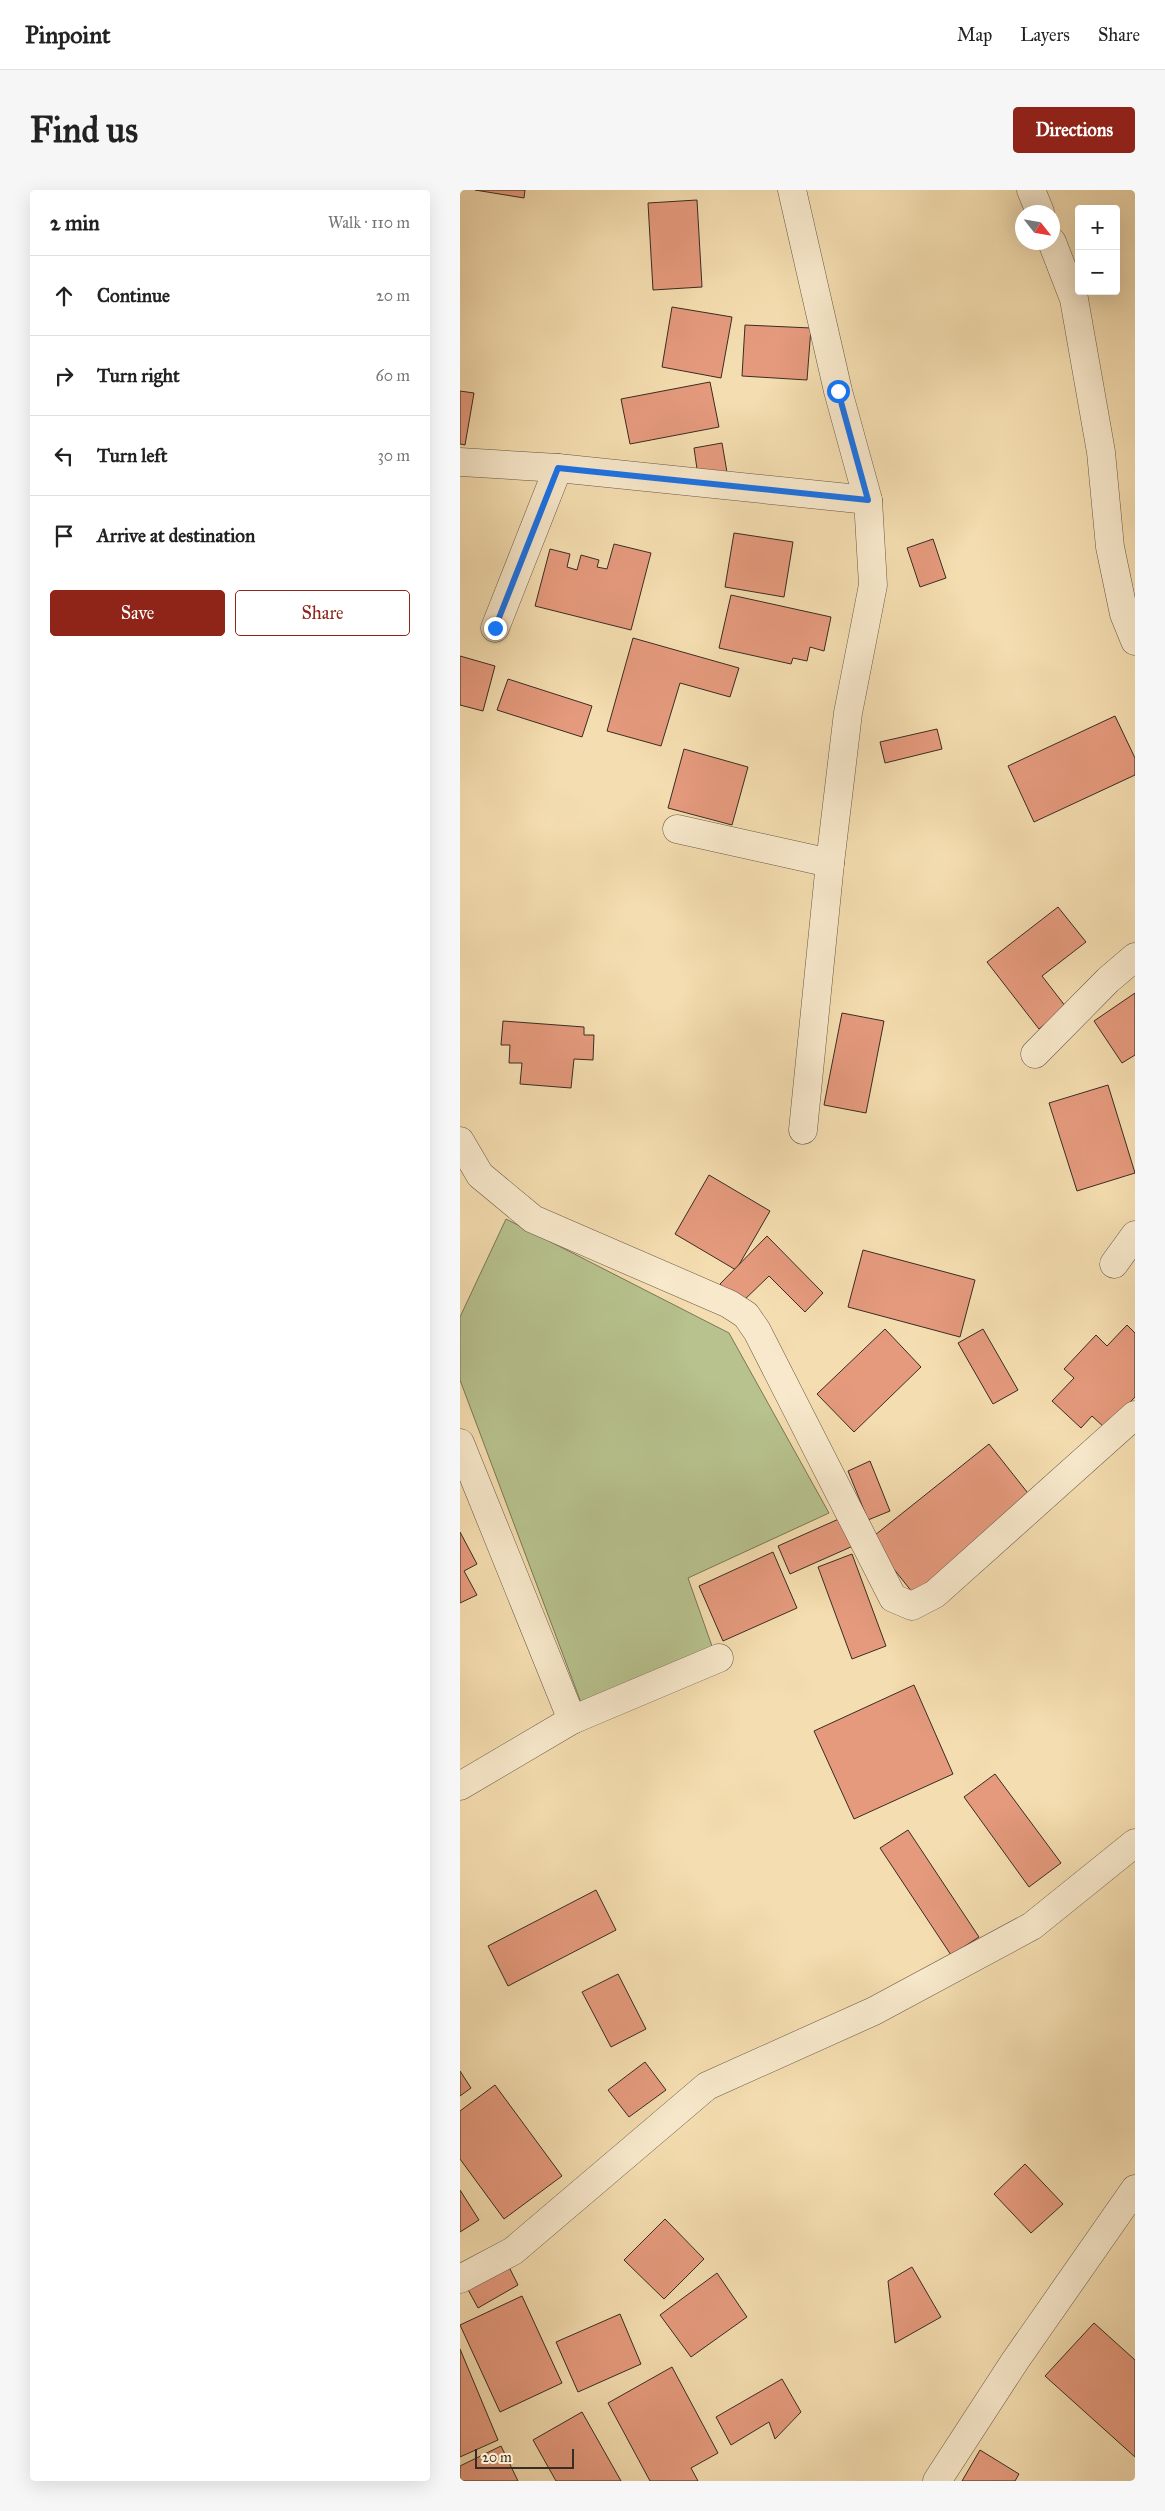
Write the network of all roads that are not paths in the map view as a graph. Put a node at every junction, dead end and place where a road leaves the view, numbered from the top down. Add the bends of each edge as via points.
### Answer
1 (792, 190) edge
2 (1031, 190) edge
3 (1037, 205) edge
4 (1055, 250) edge
5 (460, 462) edge
6 (558, 468) junction
7 (868, 500) junction
8 (1130, 611) edge
9 (495, 628) dead end
10 (1135, 641) edge
11 (677, 829) dead end
12 (830, 863) junction
13 (1135, 957) edge
14 (1035, 1054) dead end
15 (804, 1130) dead end
16 (460, 1142) edge
17 (1135, 1235) edge
18 (1114, 1264) dead end
19 (1135, 1415) edge
20 (460, 1445) edge
21 (719, 1658) dead end
22 (572, 1720) junction
23 (460, 1786) edge
24 (1135, 1843) edge
25 (1135, 2189) edge
26 (460, 2279) edge
27 (937, 2481) edge

1 - 7 street via 838,391
2 - 3 street
4 - 8 street via 1074,299 1101,452 1110,547
5 - 6 street
6 - 7 street
6 - 9 street
7 - 12 street via 873,585 848,713
8 - 10 street
11 - 12 street
12 - 15 street
13 - 14 street
16 - 19 street via 480,1175 533,1219 729,1304 746,1315 893,1598 912,1606 935,1594
17 - 18 street
20 - 22 street
21 - 22 street
22 - 23 street
24 - 26 street via 1032,1926 874,2011 707,2086 513,2251
25 - 27 street via 1014,2362

